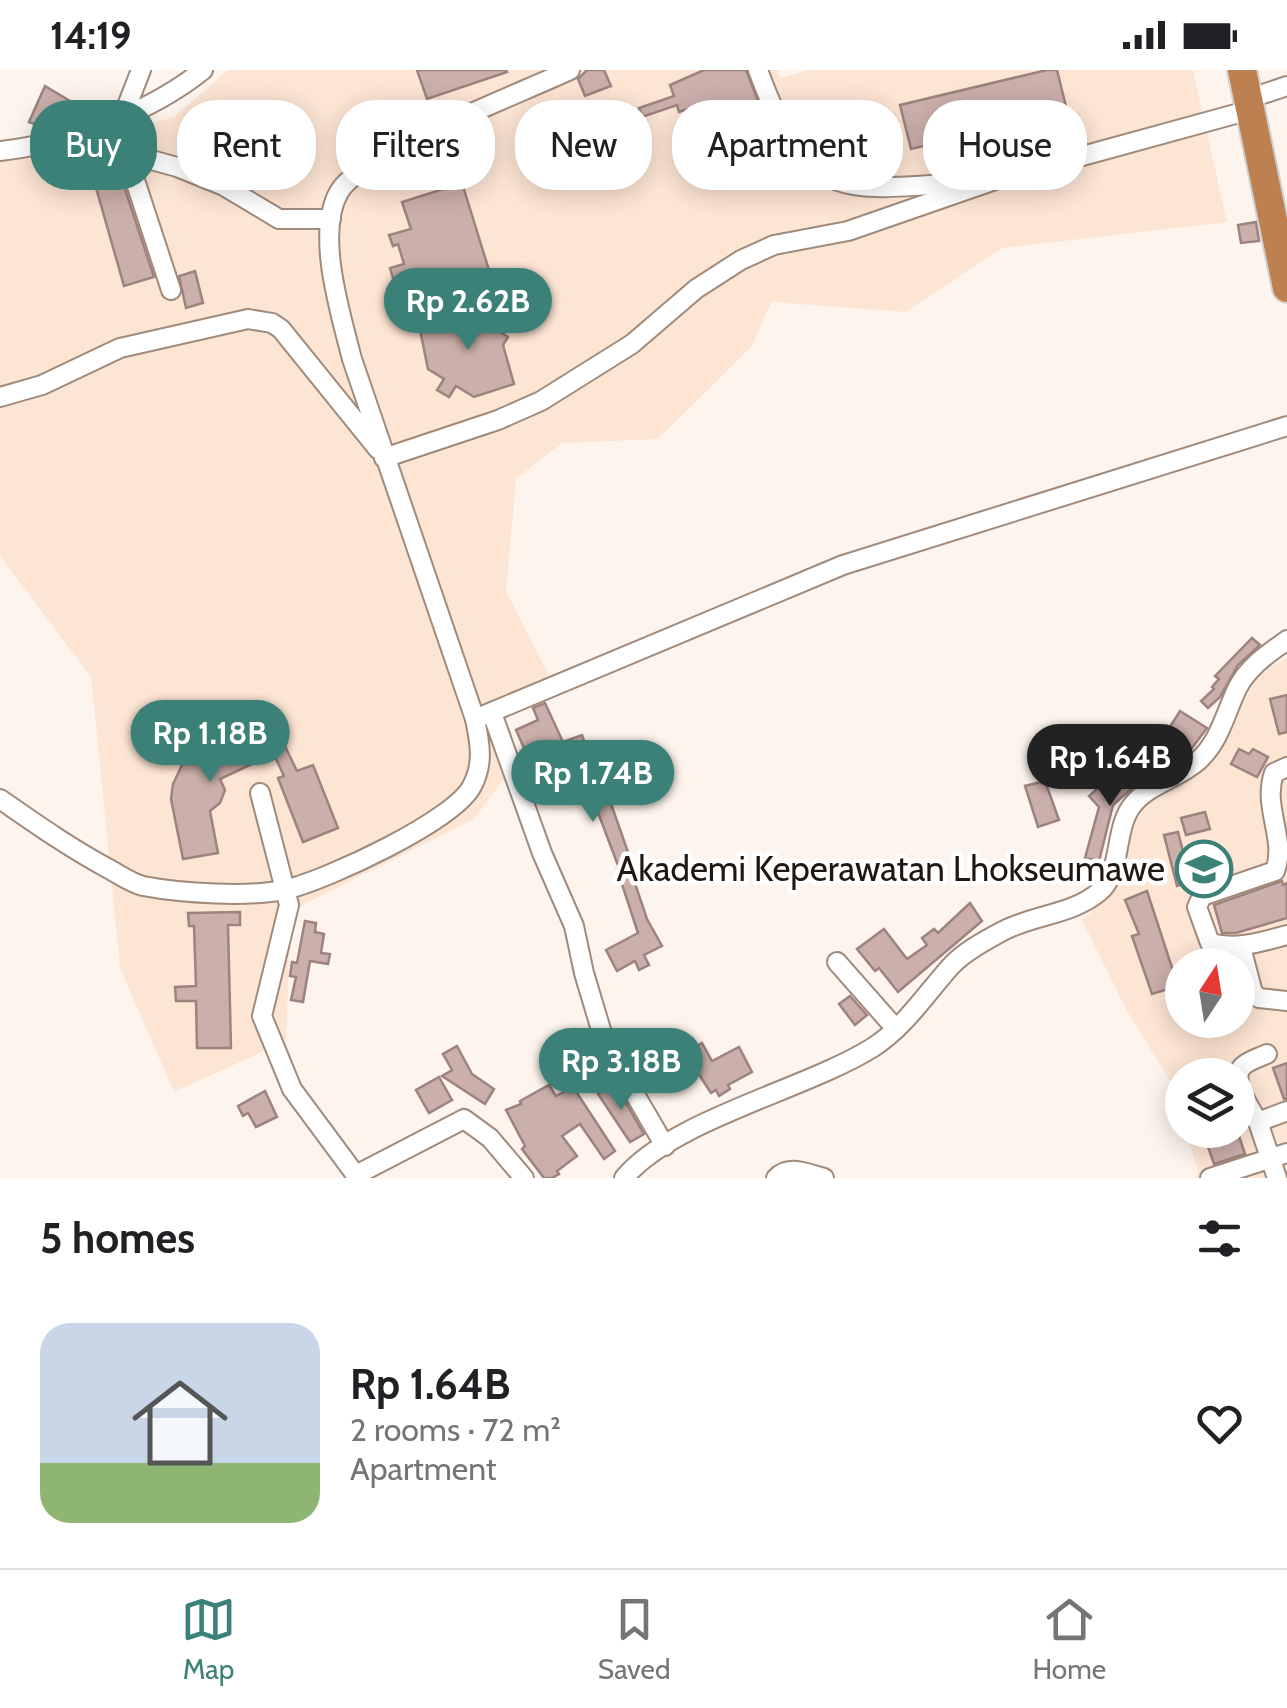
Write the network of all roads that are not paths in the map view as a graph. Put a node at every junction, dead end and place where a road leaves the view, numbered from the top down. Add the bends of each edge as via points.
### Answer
1 (141, 70) edge
2 (203, 70) edge
3 (570, 70) edge
4 (758, 70) edge
5 (1242, 70) edge
6 (1287, 86) edge
7 (129, 100) edge
8 (157, 101) edge
9 (1249, 104) junction
10 (30, 146) edge
11 (0, 151) edge
12 (1087, 152) edge
13 (157, 162) edge
14 (923, 185) edge
15 (138, 190) edge
16 (966, 190) edge
17 (330, 218) junction
18 (1287, 288) edge
19 (171, 290) dead end
20 (0, 397) edge
21 (1287, 426) edge
22 (384, 458) junction
23 (1287, 640) edge
24 (483, 716) junction
25 (1287, 767) edge
26 (260, 793) dead end
27 (0, 798) edge
28 (287, 889) junction
29 (1287, 935) edge
30 (1241, 947) junction
31 (838, 962) dead end
32 (1287, 1001) edge
33 (896, 1029) junction
34 (1267, 1054) dead end
35 (1287, 1112) edge
36 (1258, 1122) junction
37 (665, 1146) junction
38 (1278, 1155) edge
39 (357, 1177) edge
40 (524, 1178) edge
41 (624, 1178) edge
42 (776, 1178) edge
43 (824, 1178) edge
44 (1210, 1178) edge
45 (1276, 1178) edge

1 - 7 street
2 - 8 street
3 - 17 street via 364,168 339,191
4 - 14 street via 775,117 807,163 848,186
5 - 9 highway
6 - 9 street
9 - 12 street
9 - 18 highway
10 - 11 street
13 - 17 street via 224,186 279,220
15 - 19 street
16 - 22 street via 740,260 632,344 541,401
17 - 22 street via 338,300
20 - 22 street via 120,348 260,320 281,329
21 - 24 street via 843,565
22 - 24 street
23 - 33 street via 1254,665 1222,731 1198,762 1129,809 1100,891 981,944 953,964
24 - 28 street via 480,765 465,798 374,854
24 - 37 street via 574,926 606,1043
25 - 30 street via 1271,784 1286,843 1282,862 1275,871 1202,896 1197,906 1210,943
26 - 28 street
27 - 28 street via 66,846 140,885 220,894
28 - 39 street via 262,1016 292,1088
29 - 30 street
30 - 32 street via 1253,993
31 - 33 street
33 - 37 street via 841,1064
34 - 36 street via 1239,1074
35 - 36 street
36 - 38 street
37 - 41 street
38 - 44 street
38 - 45 street
39 - 40 street via 464,1119
42 - 43 street via 793,1170

